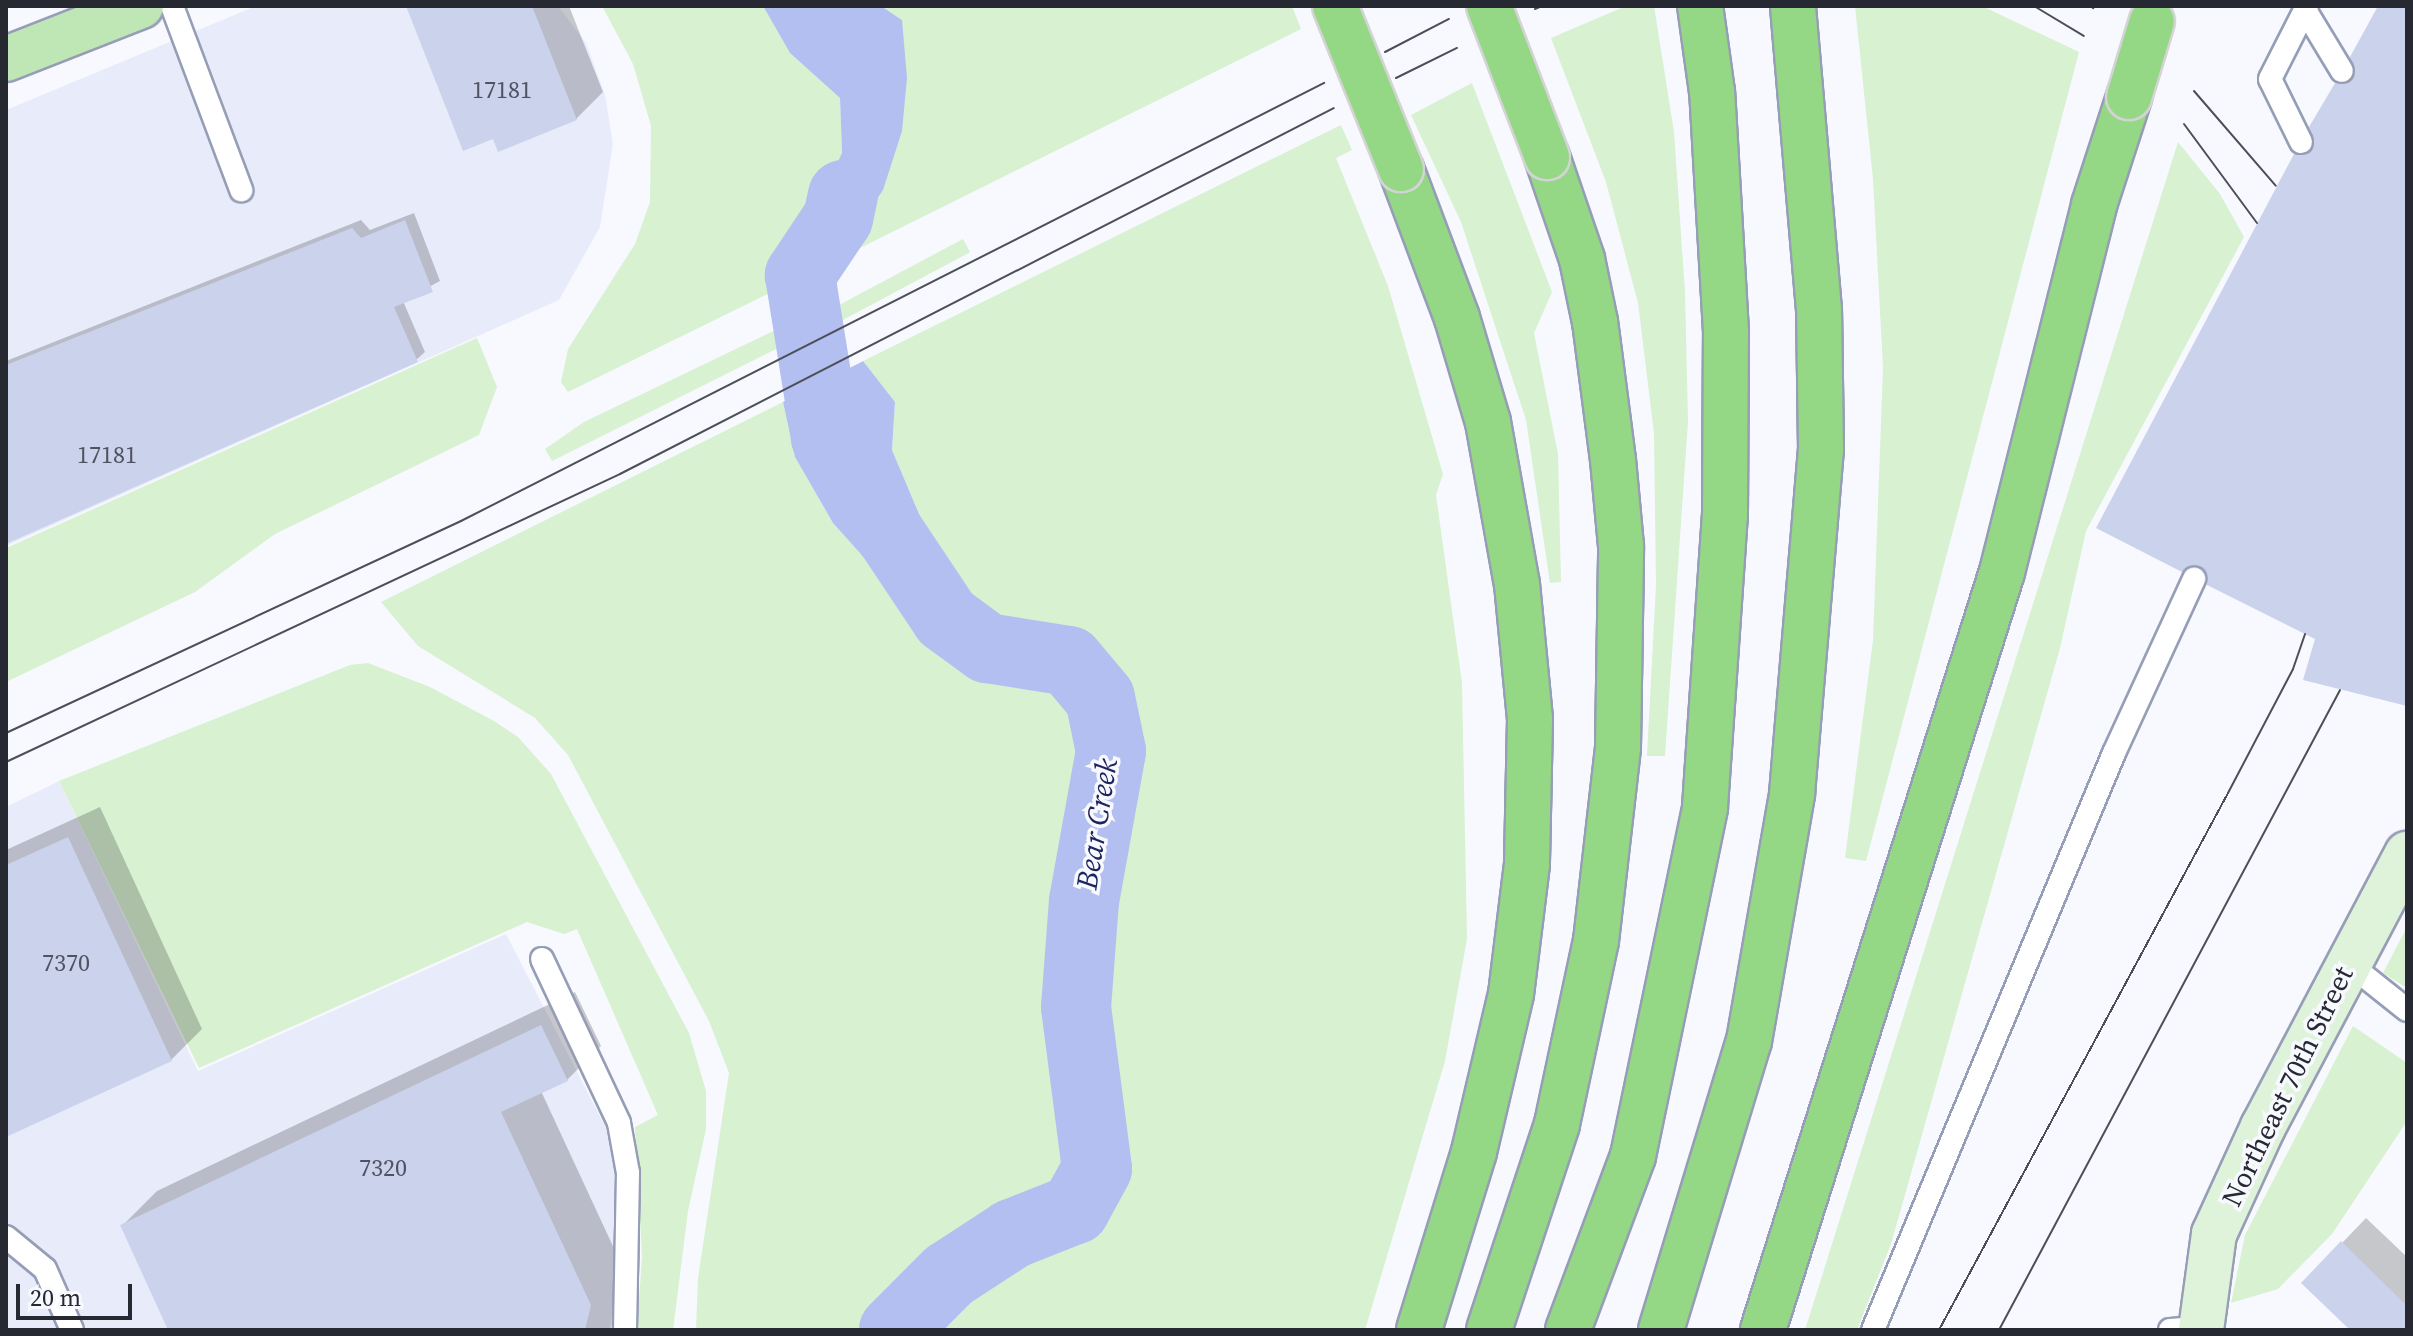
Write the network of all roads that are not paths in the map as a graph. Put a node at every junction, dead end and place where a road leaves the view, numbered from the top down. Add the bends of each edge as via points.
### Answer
1 (141, 6) edge
2 (172, 6) edge
3 (1335, 6) edge
4 (1489, 6) edge
5 (1700, 6) edge
6 (1793, 6) edge
7 (2306, 8) edge
8 (2153, 14) edge
9 (6, 59) edge
10 (2342, 71) dead end
11 (2301, 142) dead end
12 (241, 190) dead end
13 (2194, 579) dead end
14 (2407, 854) edge
15 (542, 959) dead end
16 (2348, 963) junction
17 (2407, 1010) edge
18 (6, 1237) edge
19 (2191, 1329) edge
20 (72, 1330) edge
21 (625, 1330) edge
22 (1419, 1330) edge
23 (1489, 1330) edge
24 (1568, 1330) edge
25 (1661, 1330) edge
26 (1763, 1330) edge
27 (1873, 1330) edge

1 - 9 main road
2 - 12 lane
3 - 22 highway, bridge via 1457,318 1488,422 1517,584 1530,719 1527,864 1511,994 1474,1152
4 - 23 highway, bridge via 1582,259 1595,322 1621,546 1618,747 1596,941 1560,1109
5 - 24 highway via 1712,92 1726,332 1725,500 1705,807 1633,1156
6 - 25 highway via 1819,310 1821,450 1792,794 1749,1041
7 - 10 lane
7 - 11 lane via 2270,79
8 - 26 highway, bridge via 2094,205 2002,572
13 - 27 lane via 2114,753
14 - 16 street, Northeast 70th Street
15 - 21 lane via 619,1123 628,1173
16 - 17 lane
16 - 19 street, Northeast 70th Street via 2214,1234
18 - 20 lane via 45,1269

